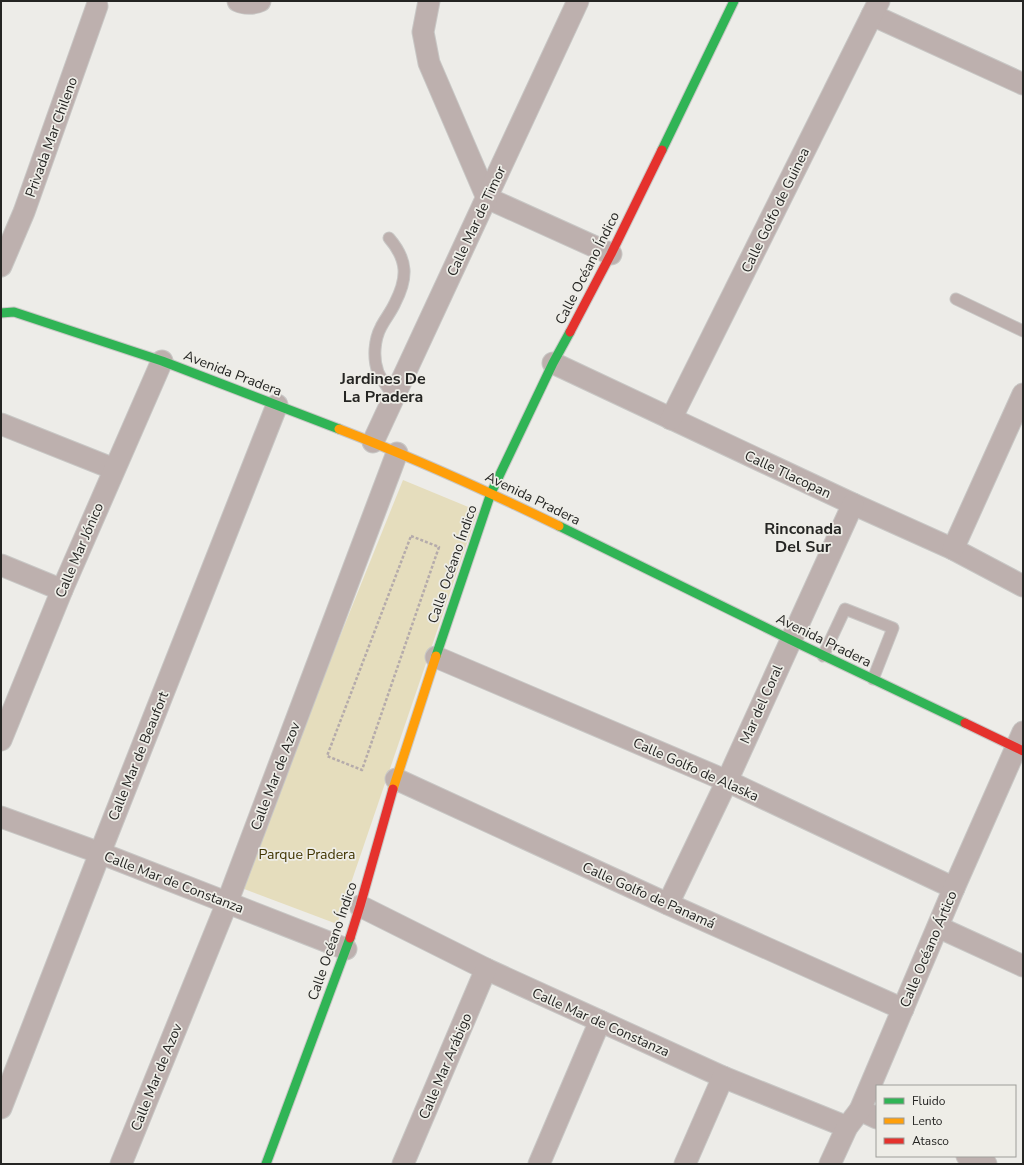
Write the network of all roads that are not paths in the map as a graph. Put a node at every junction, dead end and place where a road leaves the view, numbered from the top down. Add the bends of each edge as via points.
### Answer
1 (238, 1) edge
2 (260, 1) edge
3 (429, 1) edge
4 (578, 1) edge
5 (734, 1) edge
6 (97, 6) dead end
7 (875, 8) edge
8 (1023, 84) edge
9 (487, 198) junction
10 (388, 238) dead end
11 (611, 254) junction
12 (1, 266) edge
13 (956, 299) dead end
14 (5, 303) dead end
15 (14, 312) junction
16 (1, 313) edge
17 (1023, 331) edge
18 (162, 361) junction
19 (553, 363) junction
20 (1023, 394) edge
21 (394, 396) junction
22 (277, 405) junction
23 (671, 419) junction
24 (1, 424) edge
25 (373, 442) junction
26 (397, 453) junction
27 (114, 469) junction
28 (491, 493) junction
29 (853, 504) junction
30 (953, 548) junction
31 (1, 565) edge
32 (1023, 586) edge
33 (62, 590) junction
34 (790, 640) junction
35 (823, 656) junction
36 (436, 657) junction
37 (873, 679) junction
38 (7, 708) edge
39 (1, 740) edge
40 (1021, 744) edge
41 (396, 779) junction
42 (727, 781) junction
43 (1, 817) edge
44 (100, 854) junction
45 (954, 888) junction
46 (227, 903) junction
47 (668, 904) junction
48 (360, 906) junction
49 (938, 927) junction
50 (346, 949) junction
51 (1023, 966) edge
52 (486, 969) junction
53 (903, 1009) junction
54 (600, 1022) junction
55 (723, 1077) junction
56 (878, 1085) edge
57 (876, 1090) edge
58 (1, 1108) edge
59 (868, 1114) edge
60 (847, 1127) junction
61 (969, 1157) edge
62 (121, 1164) edge
63 (266, 1164) edge
64 (403, 1164) edge
65 (539, 1164) edge
66 (685, 1164) edge
67 (830, 1164) edge
68 (986, 1164) edge

1 - 2 street
3 - 9 street via 423,32 429,63
4 - 9 street, Calle Mar de Timor
5 - 11 street, Calle Océano Índico
6 - 12 street, Privada Mar Chileno via 24,212
7 - 8 street
7 - 23 street, Calle Golfo de Guinea
9 - 11 street
9 - 21 street, Calle Mar de Timor
10 - 21 lane via 402,257 404,280 395,304 380,328 375,351 378,373
11 - 19 street, Calle Océano Índico
13 - 17 lane
14 - 15 street, Avenida Pradera
15 - 16 street, Avenida Pradera
15 - 18 street, Avenida Pradera
18 - 22 street, Avenida Pradera
18 - 27 street, Calle Mar Jónico
19 - 23 street, Calle Tlacopan
19 - 28 street, Calle Océano Índico
20 - 30 street
21 - 25 street, Calle Mar de Timor
22 - 25 street, Avenida Pradera
22 - 44 street, Calle Mar de Beaufort
23 - 29 street, Calle Tlacopan
24 - 27 street
25 - 26 street, Avenida Pradera
26 - 28 street, Avenida Pradera
26 - 46 street, Calle Mar de Azov
27 - 33 street, Calle Mar Jónico
28 - 34 street, Avenida Pradera
28 - 36 street, Calle Océano Índico
29 - 30 street, Calle Tlacopan
29 - 34 street, Mar del Coral
30 - 32 street, Calle Tlacopan
31 - 33 street
33 - 38 street, Calle Mar Jónico
34 - 35 street, Avenida Pradera
34 - 42 street, Mar del Coral
35 - 37 street, Avenida Pradera
35 - 37 lane via 845,609 893,628
36 - 41 street, Calle Océano Índico
36 - 42 street, Calle Golfo de Alaska
37 - 40 street, Avenida Pradera
38 - 39 street, Calle Mar Jónico
40 - 45 street, Calle Océano Ártico
41 - 47 street, Calle Golfo de Panamá
41 - 48 street, Calle Océano Índico
42 - 45 street, Calle Golfo de Alaska
42 - 47 street, Mar del Coral
43 - 44 street, Calle Mar de Constanza
44 - 46 street, Calle Mar de Constanza
44 - 58 street, Calle Mar de Beaufort
45 - 49 street, Calle Océano Ártico
46 - 50 street, Calle Mar de Constanza
46 - 62 street, Calle Mar de Azov
47 - 53 street, Calle Golfo de Panamá
48 - 50 street, Calle Océano Índico
48 - 52 street, Calle Mar de Constanza
49 - 51 street
49 - 53 street, Calle Océano Ártico
50 - 63 street, Calle Océano Índico
52 - 54 street, Calle Mar de Constanza
52 - 64 street, Calle Mar Arábigo
53 - 56 street, Calle Océano Ártico
54 - 55 street, Calle Mar de Constanza
54 - 65 street
55 - 60 street, Calle Mar de Constanza
55 - 66 street
57 - 59 street, Calle Océano Ártico
59 - 60 street, Calle Océano Ártico
60 - 67 street, Calle Océano Ártico
61 - 68 street

